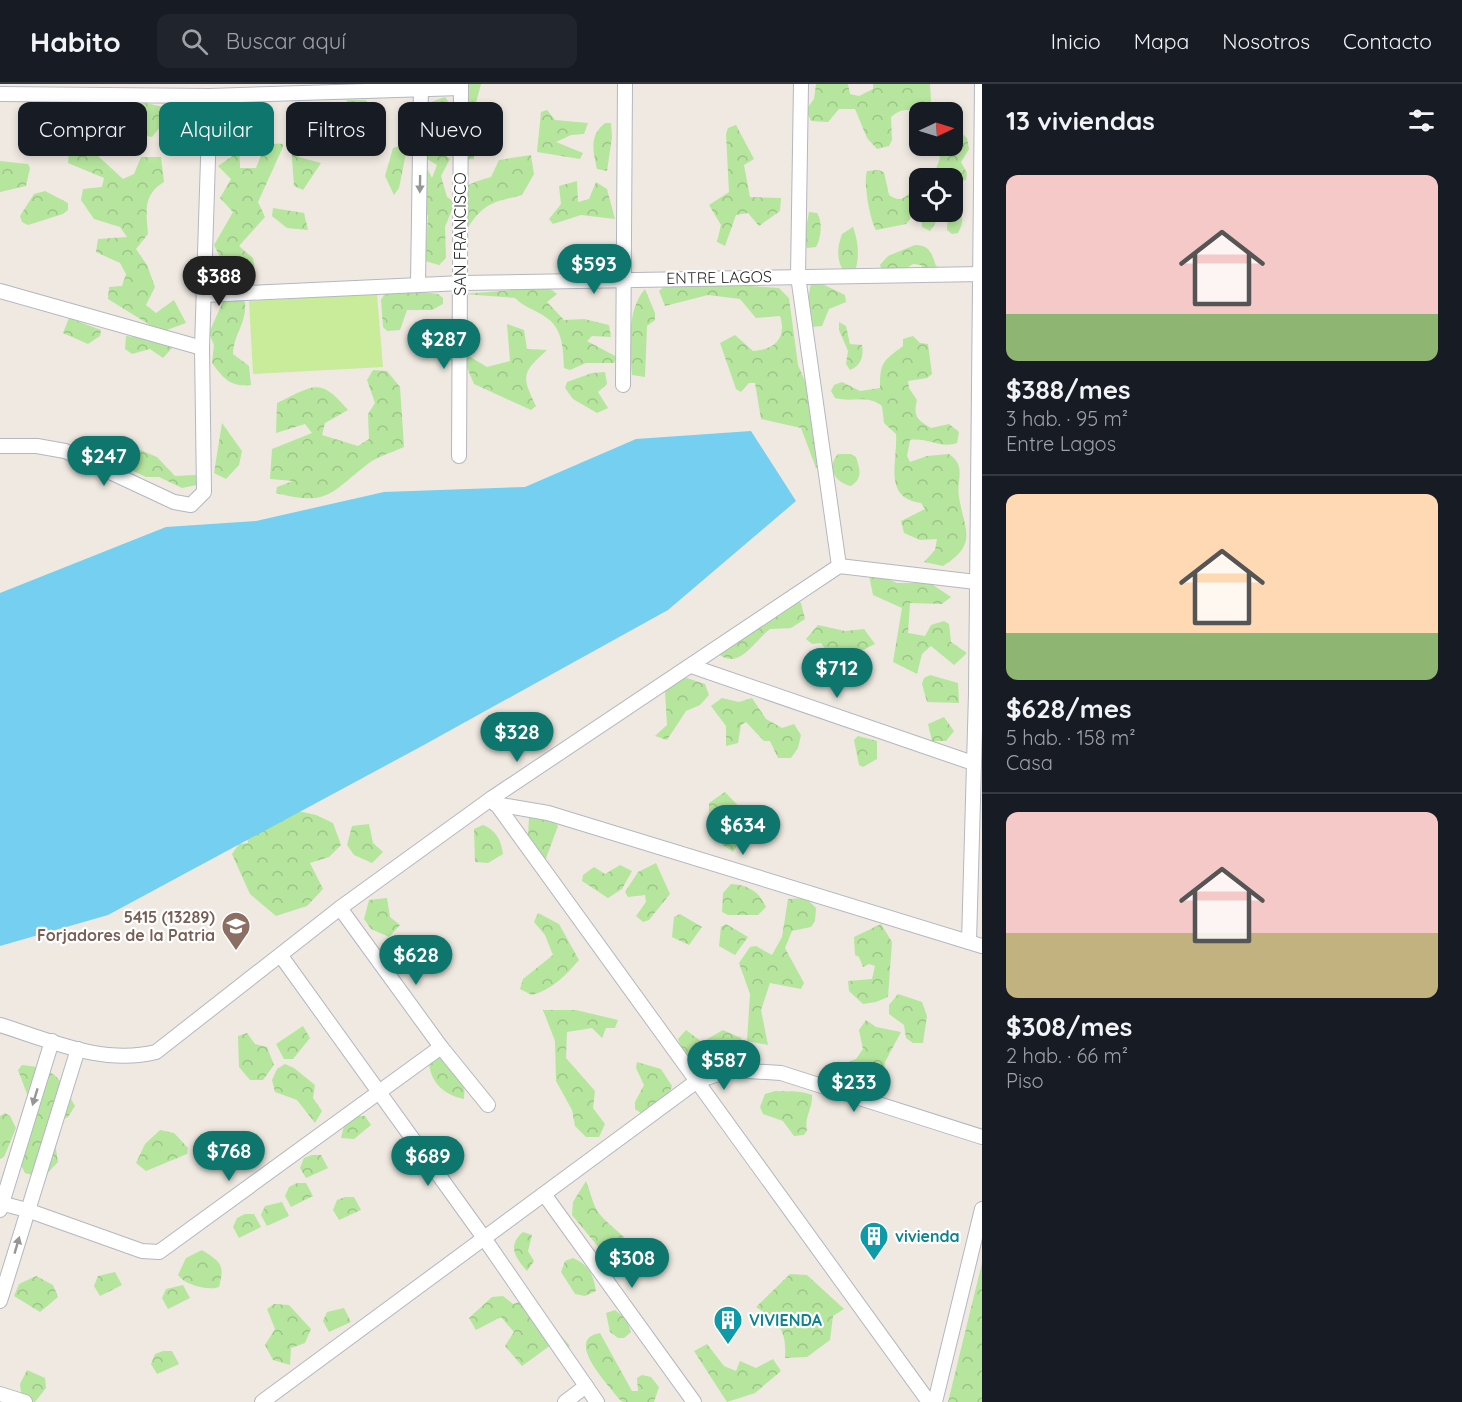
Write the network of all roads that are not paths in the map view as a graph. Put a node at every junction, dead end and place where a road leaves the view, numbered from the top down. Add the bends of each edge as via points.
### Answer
1 (624, 84) edge
2 (801, 84) edge
3 (982, 84) edge
4 (421, 86) edge
5 (461, 86) edge
6 (0, 94) edge
7 (210, 96) junction
8 (980, 274) edge
9 (798, 276) junction
10 (622, 279) junction
11 (418, 284) junction
12 (460, 284) junction
13 (0, 291) edge
14 (204, 295) junction
15 (202, 348) junction
16 (623, 385) dead end
17 (979, 443) edge
18 (0, 446) edge
19 (459, 456) dead end
20 (839, 566) junction
21 (976, 582) junction
22 (979, 612) edge
23 (691, 666) junction
24 (982, 667) edge
25 (976, 693) junction
26 (973, 763) junction
27 (493, 801) junction
28 (340, 908) junction
29 (975, 944) edge
30 (281, 956) junction
31 (0, 1025) edge
32 (52, 1041) junction
33 (441, 1047) junction
34 (78, 1050) junction
35 (697, 1081) junction
36 (379, 1093) junction
37 (488, 1105) dead end
38 (982, 1137) edge
39 (544, 1194) junction
40 (1, 1205) edge
41 (982, 1209) edge
42 (27, 1210) junction
43 (484, 1239) junction
44 (0, 1301) edge
45 (586, 1386) junction
46 (0, 1394) edge
47 (25, 1402) edge
48 (262, 1402) edge
49 (565, 1402) edge
50 (597, 1402) edge
51 (694, 1402) edge
52 (929, 1402) edge
53 (935, 1402) edge

1 - 10 street
2 - 9 street
3 - 8 street
4 - 5 street
4 - 7 street
4 -> 11 street
5 - 12 street, SAN FRANCISCO
6 - 7 street
7 - 14 street
8 - 9 street, ENTRE LAGOS
8 - 17 street
9 - 10 street, ENTRE LAGOS
9 - 20 street
10 - 12 street, ENTRE LAGOS
10 - 16 street
11 - 12 street, ENTRE LAGOS
11 - 14 street, ENTRE LAGOS
12 - 19 street, SAN FRANCISCO
13 - 15 street
14 - 15 street
15 - 18 street via 204,492 191,505 174,502 65,451
17 - 21 street
20 - 21 street
20 - 23 street
21 - 22 street
22 - 25 street
23 - 26 street
23 - 27 street
24 - 25 street
25 - 26 street
26 - 29 street
27 - 28 street
27 - 29 street via 548,813
27 - 35 street
28 - 30 street
28 - 33 street
30 - 34 street via 156,1052 138,1056 95,1055
30 - 36 street
31 - 32 street
32 - 34 street
32 -> 40 street
33 - 36 street
33 - 37 street
34 - 42 street
35 - 38 street via 730,1070 781,1073
35 - 39 street
35 - 52 street
36 - 42 street via 159,1252 142,1251
36 - 43 street
39 - 43 street
39 - 51 street
40 - 42 street
41 - 53 street
44 -> 42 street
43 - 45 street
43 - 48 street
45 - 49 street
45 - 50 street
46 - 47 street

